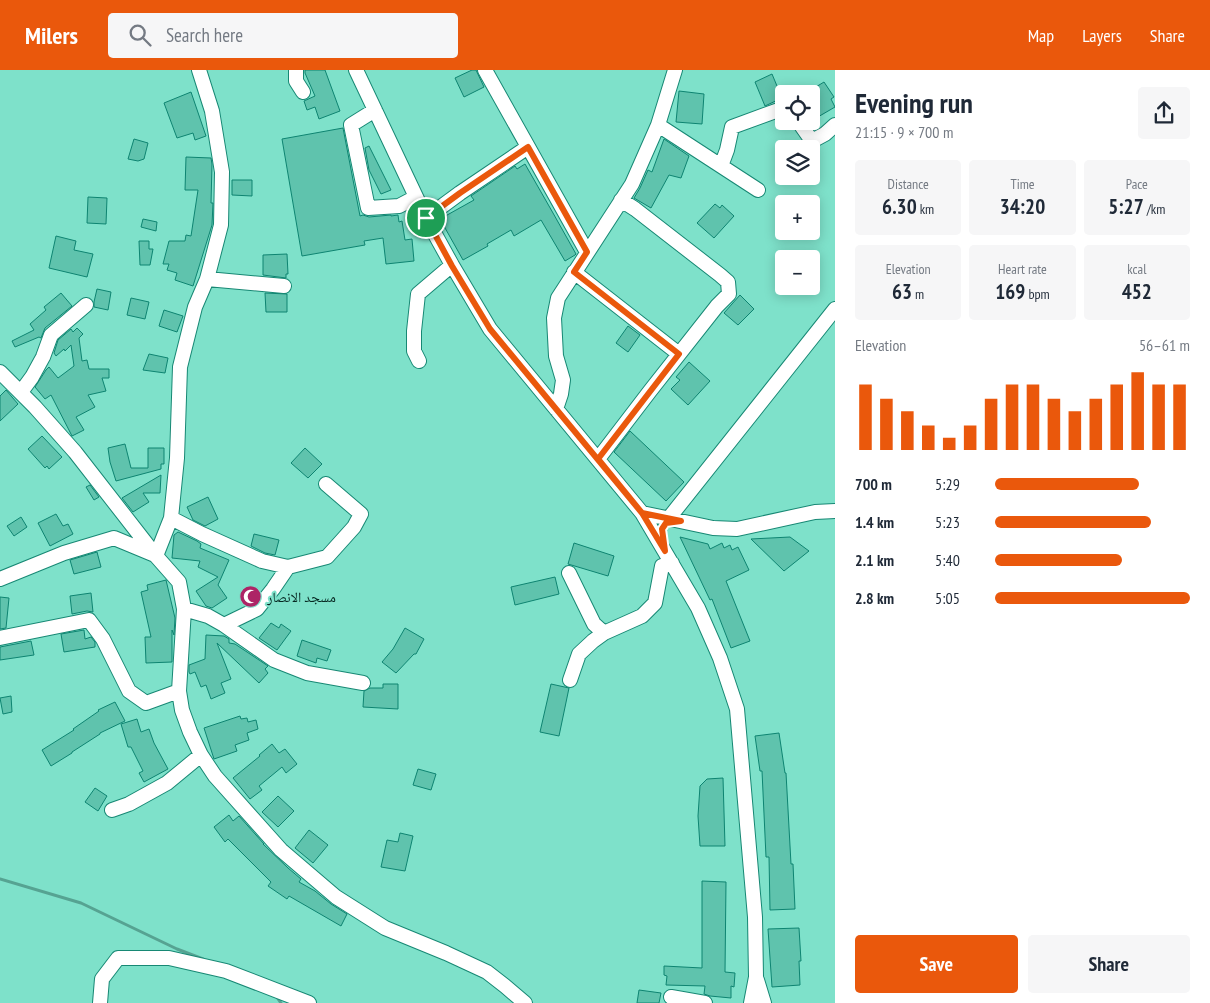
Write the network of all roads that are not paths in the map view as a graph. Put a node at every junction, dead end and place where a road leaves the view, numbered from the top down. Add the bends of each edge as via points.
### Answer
1 (199, 70) edge
2 (296, 70) edge
3 (356, 70) edge
4 (485, 70) edge
5 (675, 70) edge
6 (303, 92) dead end
7 (375, 110) junction
8 (775, 111) edge
9 (658, 125) junction
10 (835, 125) edge
11 (804, 130) edge
12 (528, 147) junction
13 (721, 166) junction
14 (758, 190) dead end
15 (416, 197) junction
16 (621, 200) junction
17 (426, 218) junction
18 (587, 252) junction
19 (452, 266) junction
20 (574, 272) junction
21 (206, 280) junction
22 (284, 286) dead end
23 (86, 305) dead end
24 (835, 309) edge
25 (679, 354) junction
26 (420, 361) dead end
27 (0, 372) edge
28 (20, 392) junction
29 (556, 409) junction
30 (598, 459) junction
31 (326, 484) dead end
32 (835, 511) edge
33 (642, 513) junction
34 (171, 518) junction
35 (675, 520) junction
36 (156, 556) junction
37 (668, 557) junction
38 (288, 567) junction
39 (569, 573) dead end
40 (0, 579) edge
41 (184, 609) junction
42 (224, 625) junction
43 (604, 633) junction
44 (0, 638) edge
45 (570, 680) dead end
46 (363, 684) dead end
47 (179, 691) junction
48 (201, 755) junction
49 (112, 810) dead end
50 (756, 977) junction
51 (671, 997) dead end
52 (100, 1003) edge
53 (309, 1003) edge
54 (525, 1003) edge
55 (705, 1003) edge
56 (752, 1003) edge
57 (764, 1003) edge

1 - 21 street via 212,111 222,172 221,225
2 - 6 street via 296,81
3 - 7 street
4 - 12 street
5 - 9 street
7 - 15 street
7 - 15 street via 351,125 368,208 399,206
8 - 13 street via 732,127
9 - 13 street
9 - 16 street via 632,184
10 - 11 street via 812,141
12 - 17 street
12 - 18 street
13 - 14 street
15 - 17 street
16 - 18 street
16 - 25 street via 728,282 729,294
17 - 19 street
18 - 20 street
19 - 26 street via 418,294 414,351
19 - 29 street via 490,329
20 - 25 street
20 - 29 street via 558,298 554,318 556,356 563,380
21 - 22 street
21 - 34 street via 195,307 180,368
23 - 28 street via 51,335 36,370
24 - 35 street
25 - 30 street
27 - 28 street
28 - 36 street via 75,452
29 - 30 street
30 - 33 street
31 - 38 street via 361,514 354,527 327,557
32 - 35 street via 815,512 737,529
33 - 35 street
33 - 37 street
34 - 36 street
34 - 38 street via 262,561
35 - 37 street via 666,523 662,529
36 - 40 street via 114,538
36 - 41 street via 179,582
37 - 43 street via 662,566 655,603 642,616
37 - 50 street via 698,608 737,708 755,917
38 - 42 street via 257,609
39 - 43 street via 594,624
41 - 42 street
41 - 47 street
42 - 46 street via 274,660 307,673
43 - 45 street via 578,654
44 - 47 street via 89,620 103,639 129,691 146,703
47 - 48 street via 182,710
48 - 49 street via 167,783
48 - 54 street via 215,776 281,850 336,897 385,928 487,972
50 - 56 street
50 - 57 street
51 - 55 street
52 - 53 street via 102,979 118,958 169,958 226,971

